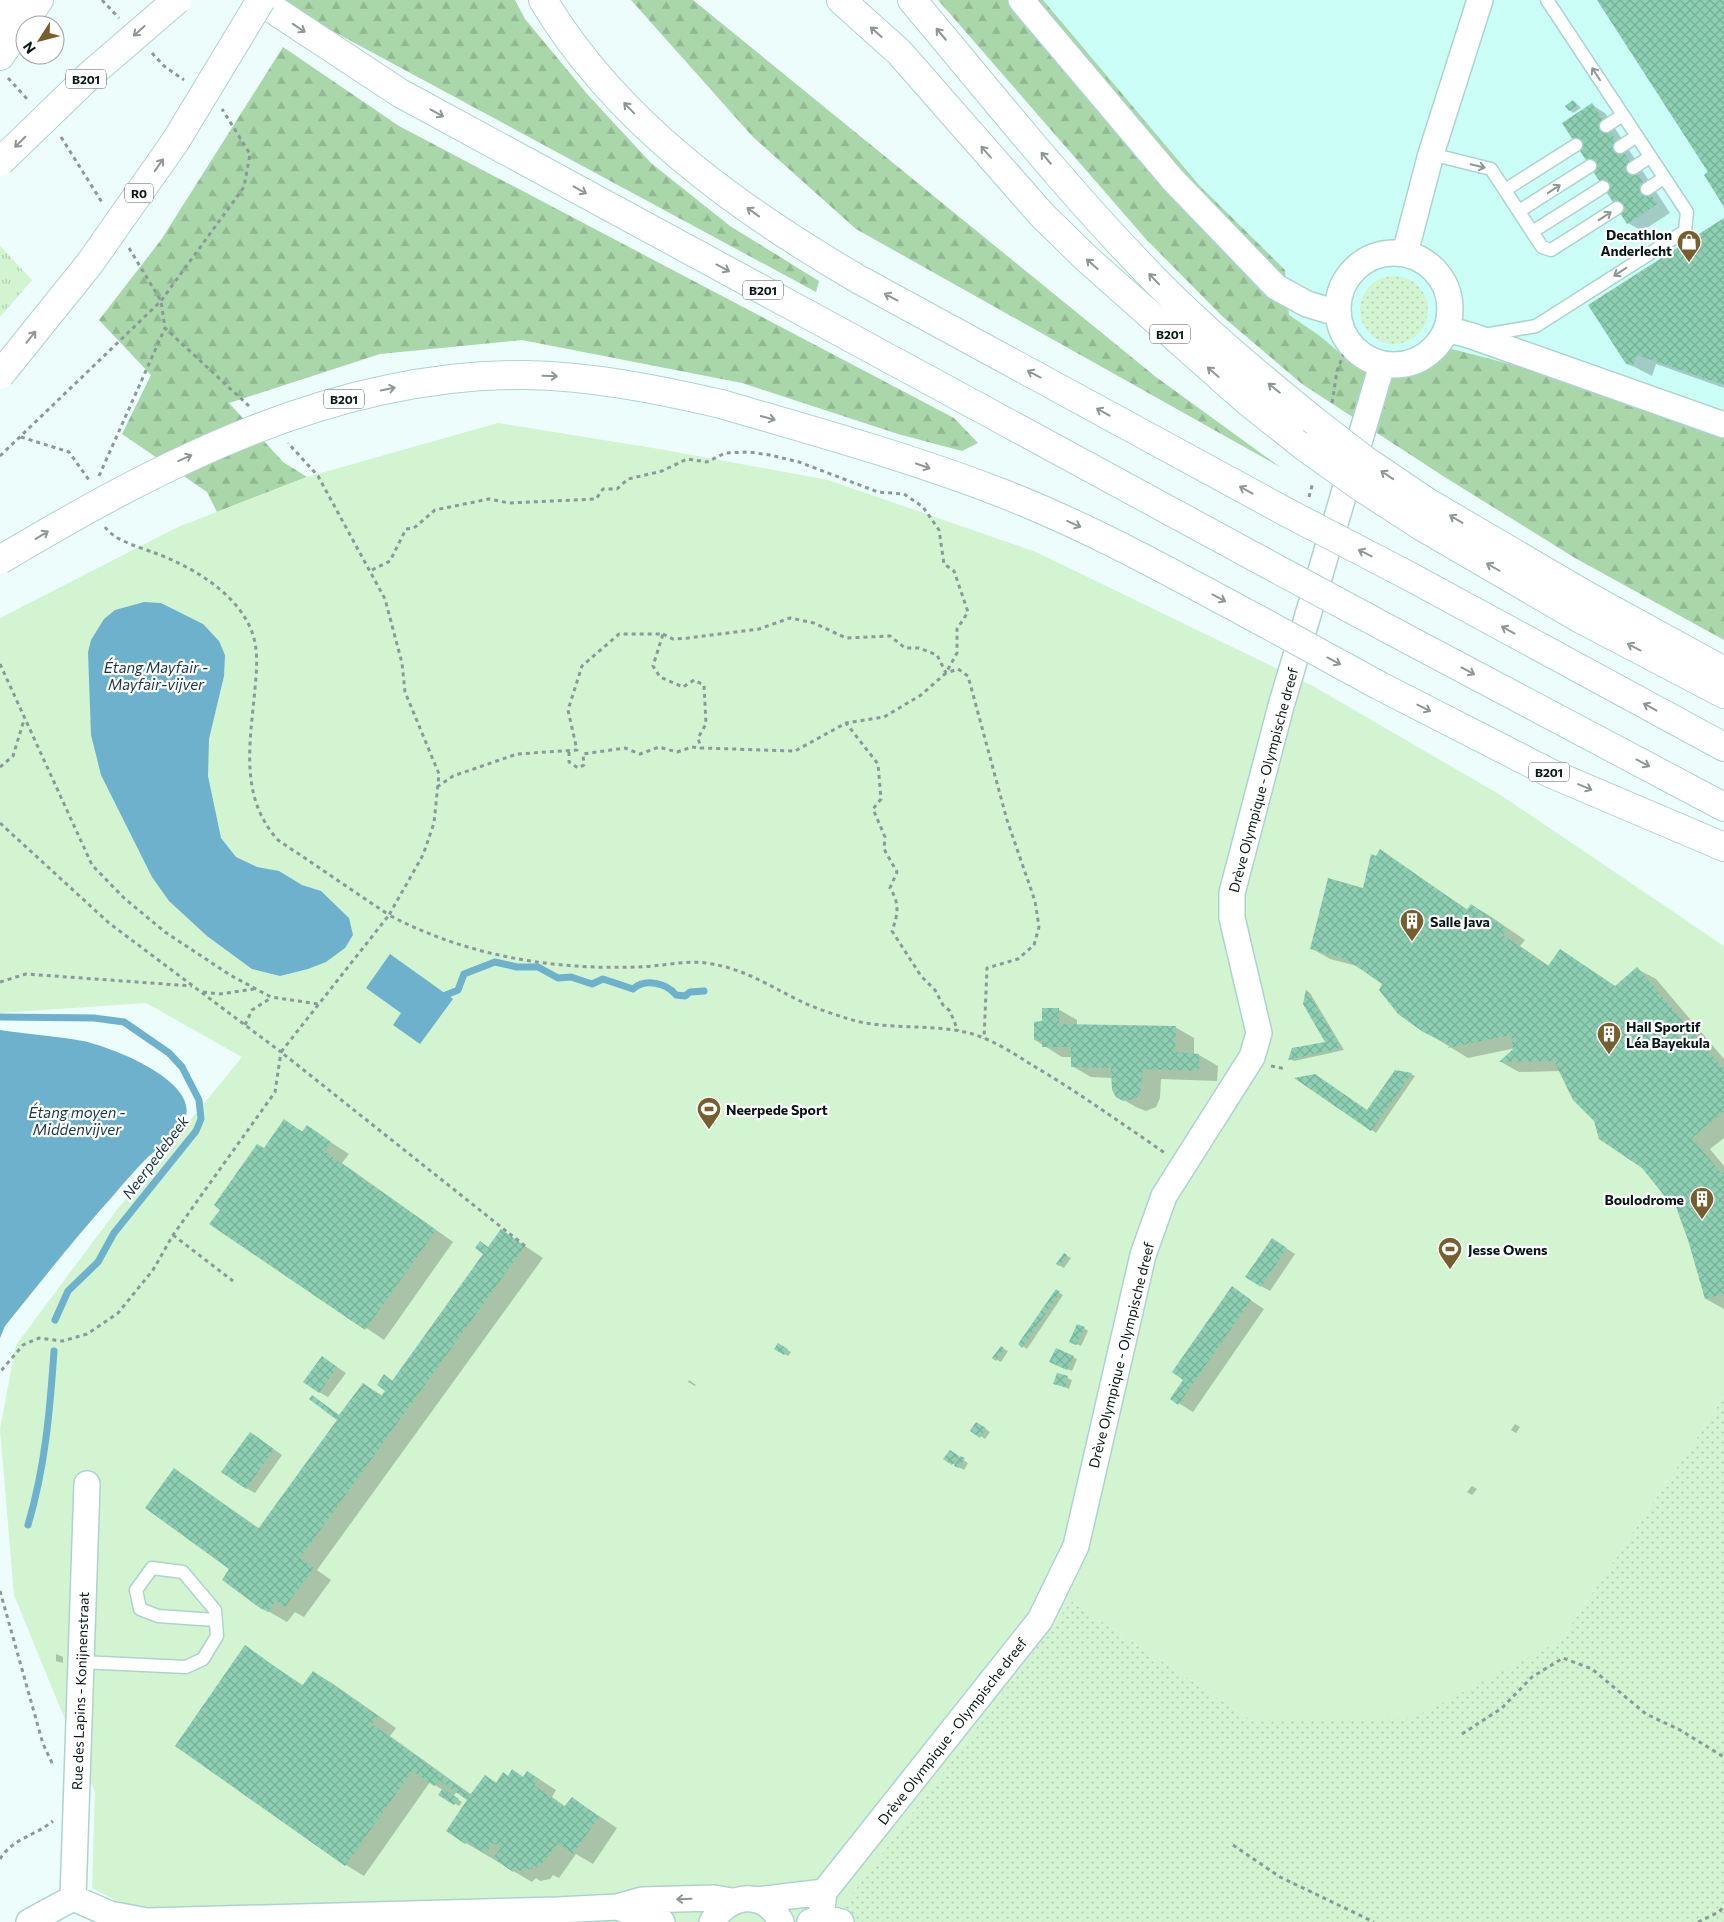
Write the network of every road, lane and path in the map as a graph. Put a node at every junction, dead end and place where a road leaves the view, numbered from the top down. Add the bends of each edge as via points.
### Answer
1 (11, 0) edge
2 (39, 0) edge
3 (102, 0) edge
4 (176, 0) edge
5 (260, 0) edge
6 (543, 0) edge
7 (841, 0) edge
8 (912, 0) edge
9 (1021, 0) edge
10 (1480, 0) edge
11 (1547, 0) edge
12 (121, 20) dead end
13 (0, 25) edge
14 (146, 46) dead end
15 (3, 66) edge
16 (189, 83) dead end
17 (30, 102) dead end
18 (221, 107) dead end
19 (1623, 115) junction
20 (1606, 126) dead end
21 (59, 134) dead end
22 (1637, 136) junction
23 (1576, 145) dead end
24 (1620, 147) dead end
25 (1430, 154) junction
26 (1650, 157) junction
27 (0, 162) edge
28 (1590, 166) dead end
29 (1633, 168) dead end
30 (1664, 178) junction
31 (1603, 187) dead end
32 (1647, 189) dead end
33 (1505, 190) junction
34 (105, 206) dead end
35 (1617, 208) dead end
36 (1519, 211) junction
37 (1532, 232) junction
38 (128, 246) dead end
39 (1405, 253) junction
40 (161, 301) junction
41 (1337, 313) junction
42 (165, 328) junction
43 (1447, 329) junction
44 (1472, 336) junction
45 (1348, 343) junction
46 (1382, 365) junction
47 (0, 375) edge
48 (1333, 399) dead end
49 (252, 409) dead end
50 (1724, 425) edge
51 (20, 436) junction
52 (281, 436) dead end
53 (0, 456) edge
54 (98, 481) dead end
55 (90, 482) dead end
56 (1424, 514) junction
57 (100, 521) dead end
58 (0, 560) edge
59 (372, 570) junction
60 (663, 634) junction
61 (0, 664) edge
62 (1724, 672) edge
63 (946, 673) junction
64 (1724, 694) edge
65 (24, 720) junction
66 (846, 723) junction
67 (1724, 747) edge
68 (701, 748) junction
69 (569, 752) junction
70 (0, 767) edge
71 (436, 788) junction
72 (1724, 807) edge
73 (0, 823) edge
74 (1724, 847) edge
75 (389, 915) junction
76 (0, 982) edge
77 (193, 986) junction
78 (255, 989) junction
79 (201, 992) junction
80 (271, 998) junction
81 (318, 1004) junction
82 (245, 1025) junction
83 (958, 1031) junction
84 (984, 1039) junction
85 (280, 1052) junction
86 (1182, 1165) junction
87 (173, 1235) junction
88 (526, 1246) dead end
89 (233, 1281) dead end
90 (0, 1372) edge
91 (87, 1484) dead end
92 (0, 1591) edge
93 (215, 1620) junction
94 (81, 1662) junction
95 (1462, 1734) dead end
96 (1724, 1757) edge
97 (56, 1770) dead end
98 (54, 1820) dead end
99 (1233, 1845) dead end
100 (0, 1860) edge
101 (824, 1892) junction
102 (73, 1898) junction
103 (757, 1900) junction
104 (732, 1901) junction
105 (1724, 1906) edge
106 (617, 1907) junction
107 (824, 1920) edge
108 (29, 1922) edge
109 (662, 1922) edge
110 (712, 1922) edge
111 (780, 1922) edge
112 (1374, 1922) edge
113 (1698, 1922) edge

1 - 13 highway
2 - 15 highway
3 - 12 path
4 -> 27 highway, B201, bridge via 91,74
47 -> 5 highway, R0, bridge via 90,263 175,142
5 -> 72 highway, B201, bridge via 400,93 1275,568
67 -> 6 highway, bridge via 1288,514 793,241 660,140 604,82 559,26
56 -> 7 highway, B201, bridge via 1361,487 1247,401 1042,215 899,52
56 -> 8 highway, B201, bridge via 1365,460 1225,348 1156,280 1071,188
9 - 41 street via 1173,180 1276,287 1307,304
10 - 25 street
19 -> 11 lane
14 - 16 path via 164,66
15 - 17 path
18 - 40 path via 250,154 244,187
19 - 20 lane
19 - 22 lane
21 - 34 path
22 - 24 lane
22 - 26 lane
23 - 33 lane
25 -> 33 lane via 1491,169
25 - 39 street
26 - 29 lane
26 - 30 lane
36 -> 28 lane
30 - 32 lane
30 -> 44 lane via 1687,212 1685,230 1536,326
31 - 37 lane
33 - 36 lane
37 -> 35 lane via 1542,247 1551,250
36 - 37 lane
38 - 40 path
39 - 41 street via 1379,254 1355,267 1338,296
39 - 43 street via 1423,260 1438,273 1448,290 1451,310
40 - 42 path
40 - 51 path
41 - 45 street via 1340,329
42 - 49 path
42 - 54 path via 101,466
43 - 44 street
43 - 46 street via 1437,346 1421,359 1402,365
44 - 50 street
45 - 46 street via 1363,357
45 - 48 path via 1337,371
46 - 86 street, Drève Olympique - Olympische dreef via 1281,706 1232,893 1232,918 1259,1033 1252,1056
51 - 53 path
51 - 55 path via 68,452
52 - 59 path via 318,476
62 -> 56 highway, B201 via 1589,597
64 -> 56 highway, B201 via 1579,618
57 - 75 path via 123,540 175,560 194,572 233,601 243,613 256,643 250,741 252,794 257,810 278,840
58 -> 74 highway, B201, bridge via 161,469 281,419 333,402 425,382 524,375 611,382 721,404 866,446 999,492 1134,553 1380,686 1550,772
59 - 63 path via 390,561 406,529 414,528 435,510 490,498 509,503 596,498 603,489 617,489 628,479 662,471 687,460 707,462 725,453 770,455 799,462 878,492 904,494 923,508 939,530 944,564 954,570 968,612 956,629 957,653
59 - 71 path via 393,622 405,692 439,774
60 - 63 path via 673,639 688,638 759,629 790,618 814,623 846,638 890,636 905,648 918,648 938,655
60 - 68 path via 653,666 660,678 683,687 694,680 704,684 706,724 698,738
60 - 69 path via 619,634 582,666 568,710 577,750
61 - 65 path
63 - 66 path via 921,695 884,717
63 - 84 path via 958,668 968,676 974,692 1007,820 1035,901 1039,927 1034,945 1018,958 987,968
65 - 70 path via 13,756
65 - 78 path via 92,864 124,898 165,932
66 - 68 path via 795,751
66 - 83 path via 878,764 881,799 873,809 885,837 884,849 897,872 890,888 897,899 899,912 892,931 910,961 950,1011
68 - 69 path via 677,752 659,747 640,754 625,748 583,754 584,765 578,768 569,762
69 - 71 path via 517,754 453,776
71 - 75 path via 434,823 423,855
73 - 77 path via 109,923
75 - 81 path
75 - 83 path via 414,928 491,955 569,966 636,968 702,962 730,966 800,1001 850,1020 878,1026
76 - 77 path via 26,974
77 - 79 path
78 - 79 path via 220,994
78 - 80 path
79 - 82 path
80 - 81 path
80 - 82 path via 252,1010
81 - 85 path
82 - 85 path
83 - 84 path
84 - 86 path via 1051,1076
85 - 87 path via 275,1092
85 - 88 path
86 - 101 street, Drève Olympique - Olympische dreef via 1164,1196 1143,1255 1076,1546 1040,1620
87 - 89 path
87 - 90 path via 153,1270 118,1313 87,1334 63,1340 39,1338 23,1345
91 - 94 street, Rue des Lapins - Konijnenstraat
92 - 97 path via 43,1744
93 - 93 lane via 215,1610 183,1572 152,1568 136,1590 140,1609 158,1616
93 - 94 lane via 216,1636 203,1659 186,1667
94 - 102 street, Rue des Lapins - Konijnenstraat
95 - 96 path via 1502,1708 1532,1677 1562,1658 1592,1669 1646,1714
98 - 100 path via 18,1840 6,1849
99 - 112 path via 1280,1877
101 - 103 street
101 - 107 street
102 - 106 street via 110,1914 147,1921
102 - 108 street
103 - 104 street via 744,1898
103 - 111 street via 768,1905
104 -> 106 street via 714,1898 642,1900
104 - 110 street via 719,1910
105 - 113 path
106 - 109 street

